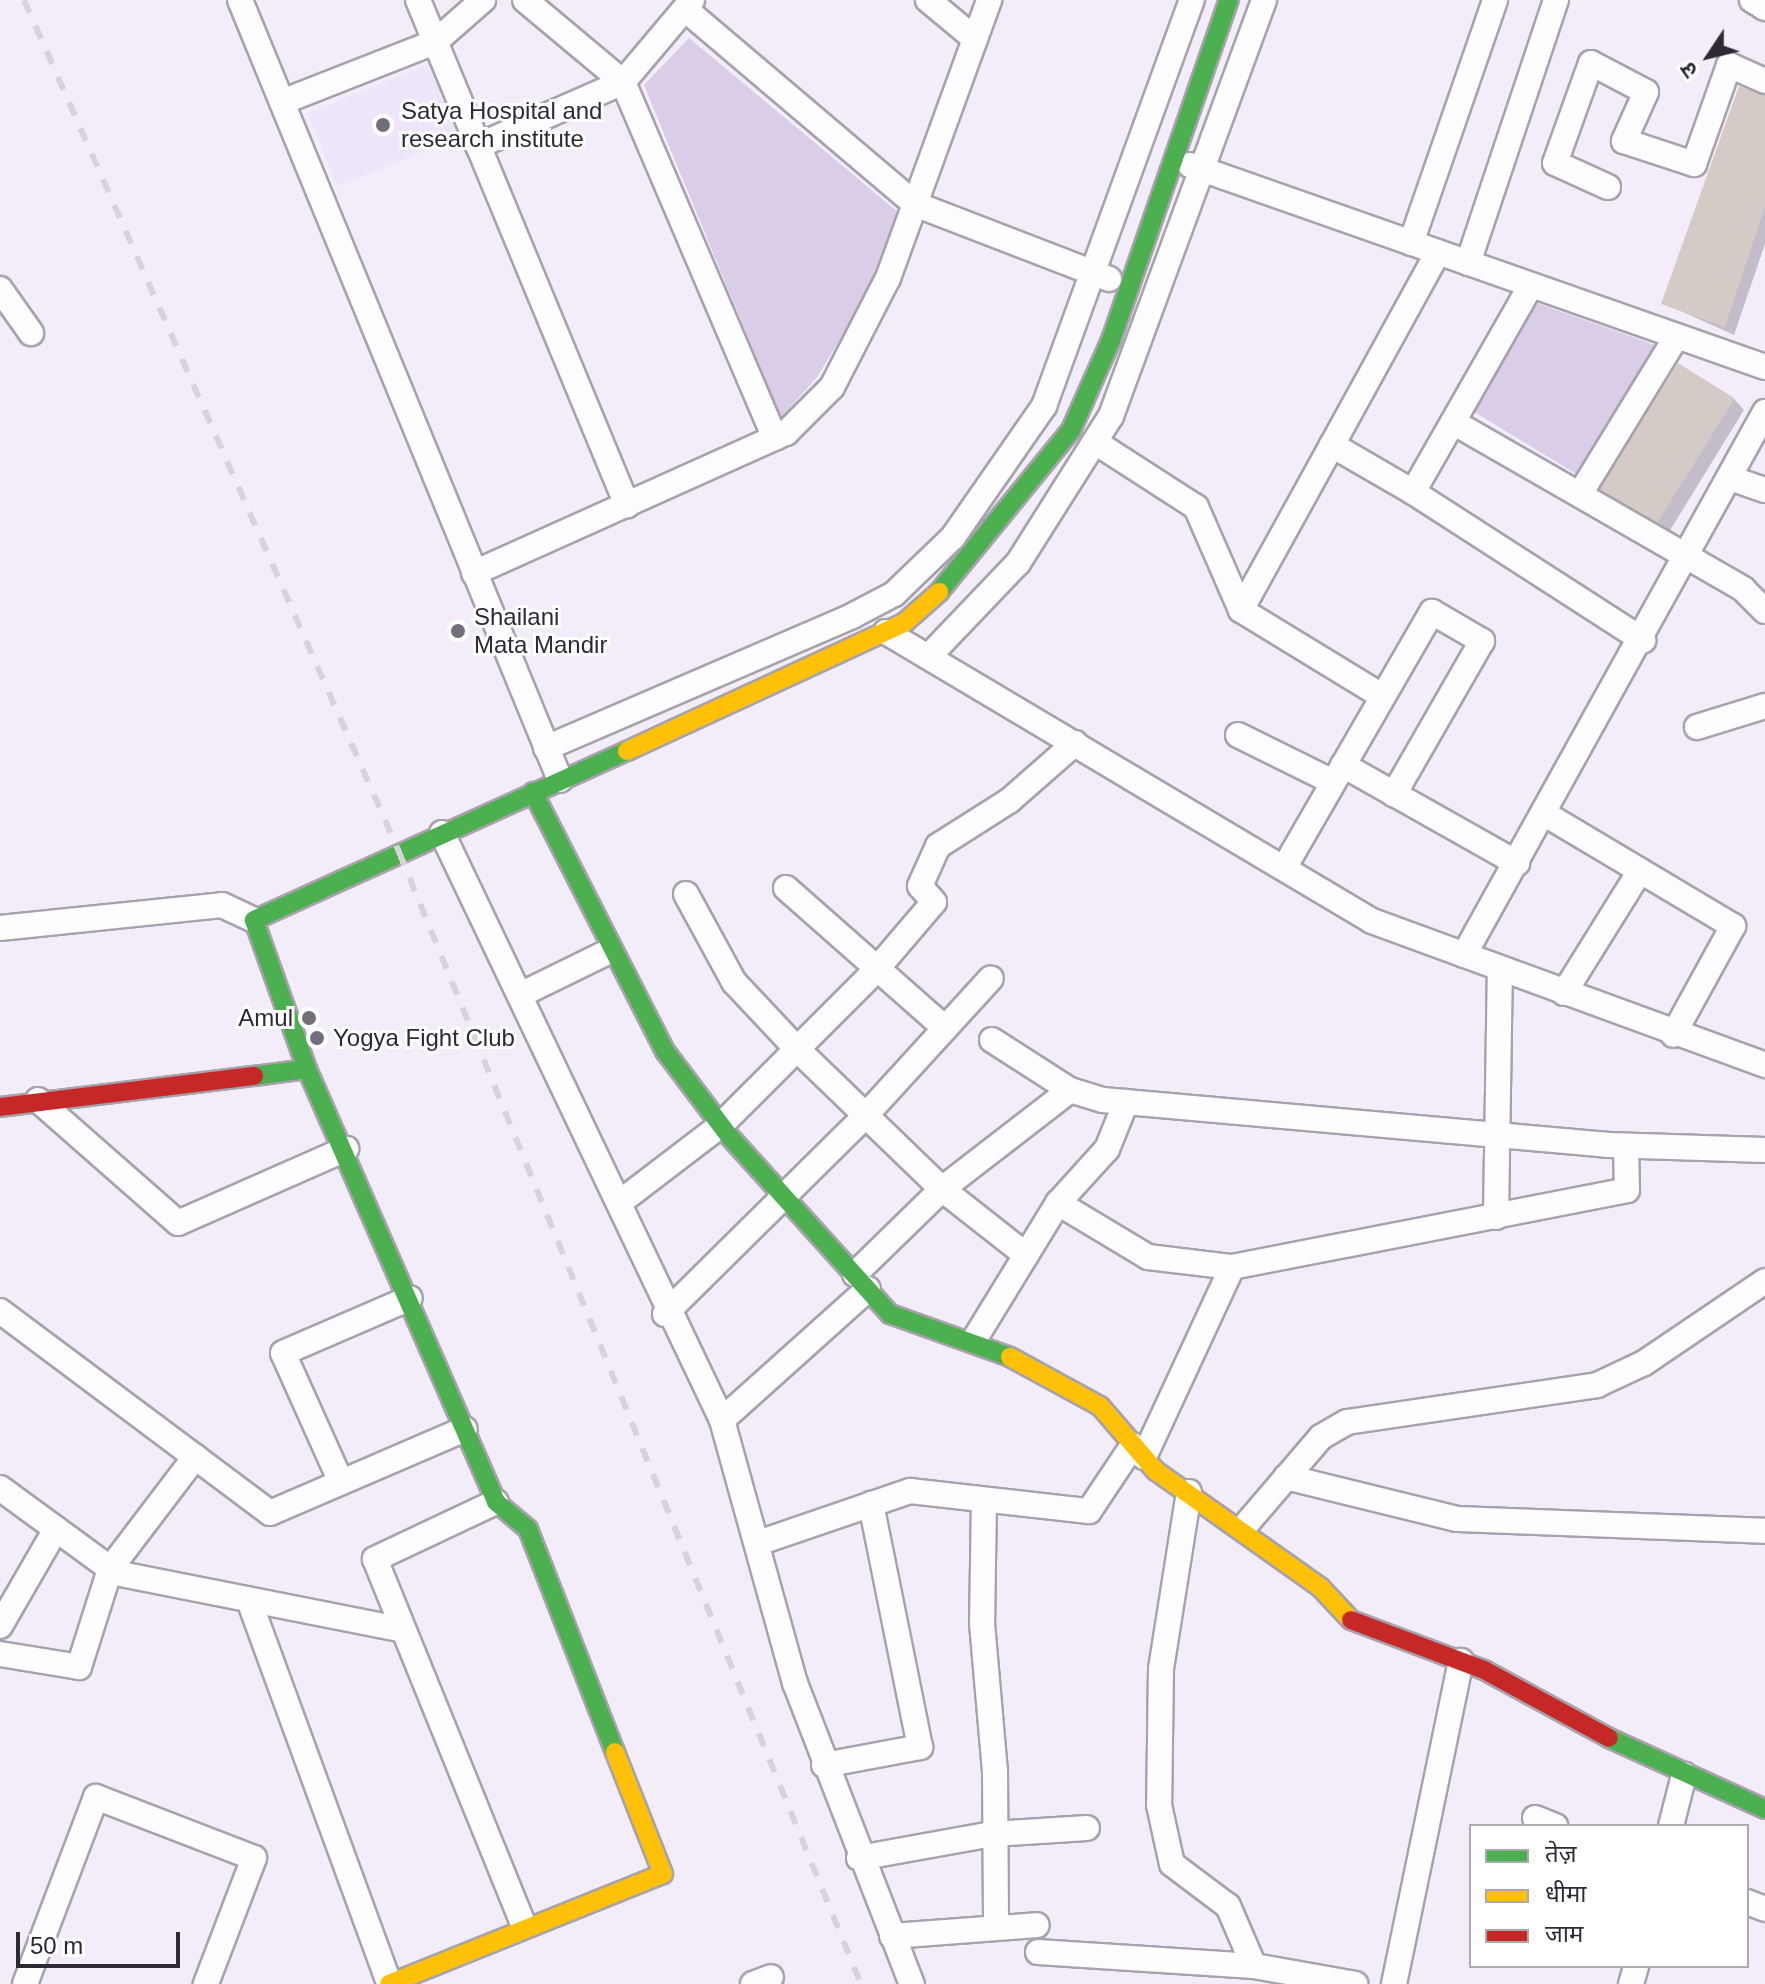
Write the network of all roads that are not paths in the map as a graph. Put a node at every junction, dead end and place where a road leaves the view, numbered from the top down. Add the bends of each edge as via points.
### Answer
1 (240, 0) edge
2 (418, 0) edge
3 (483, 0) edge
4 (525, 0) edge
5 (928, 0) edge
6 (989, 0) edge
7 (1192, 0) edge
8 (1229, 0) edge
9 (1264, 0) edge
10 (1495, 0) edge
11 (1556, 0) edge
12 (1752, 0) edge
13 (688, 4) edge
14 (1765, 8) edge
15 (975, 39) junction
16 (435, 42) junction
17 (1765, 81) edge
18 (623, 82) junction
19 (282, 102) junction
20 (478, 146) junction
21 (1173, 159) junction
22 (1203, 170) junction
23 (1608, 187) dead end
24 (915, 204) junction
25 (1411, 243) junction
26 (1438, 252) junction
27 (1468, 263) junction
28 (1097, 273) junction
29 (1531, 285) junction
30 (1129, 288) junction
31 (0, 289) edge
32 (31, 333) dead end
33 (1677, 336) junction
34 (1765, 367) edge
35 (1765, 412) edge
36 (1453, 422) junction
37 (775, 438) junction
38 (1095, 442) junction
39 (1332, 445) junction
40 (1730, 478) junction
41 (1765, 490) edge
42 (1413, 492) junction
43 (1580, 494) junction
44 (627, 505) junction
45 (1688, 556) junction
46 (474, 573) junction
47 (1241, 610) junction
48 (1765, 611) edge
49 (886, 632) junction
50 (1643, 640) junction
51 (929, 656) junction
52 (1382, 696) junction
53 (1765, 706) edge
54 (1697, 727) dead end
55 (1238, 735) dead end
56 (1075, 743) junction
57 (546, 748) junction
58 (1338, 774) junction
59 (560, 780) junction
60 (533, 792) junction
61 (1394, 794) junction
62 (1545, 814) junction
63 (442, 833) junction
64 (1517, 863) junction
65 (1284, 868) junction
66 (1640, 871) junction
67 (786, 888) dead end
68 (686, 894) dead end
69 (254, 920) junction
70 (0, 928) edge
71 (610, 951) junction
72 (1464, 955) junction
73 (1500, 969) junction
74 (876, 970) junction
75 (991, 978) dead end
76 (1564, 993) junction
77 (520, 995) junction
78 (945, 1028) junction
79 (1673, 1035) junction
80 (992, 1040) dead end
81 (797, 1049) junction
82 (1765, 1065) edge
83 (307, 1069) junction
84 (1070, 1090) junction
85 (38, 1100) junction
86 (1126, 1102) junction
87 (0, 1107) edge
88 (866, 1115) junction
89 (721, 1125) junction
90 (1497, 1135) junction
91 (1626, 1146) junction
92 (346, 1149) junction
93 (1765, 1150) edge
94 (942, 1189) junction
95 (784, 1196) junction
96 (619, 1203) junction
97 (1058, 1203) junction
98 (1496, 1217) junction
99 (1026, 1255) junction
100 (1232, 1267) junction
101 (1765, 1281) edge
102 (861, 1282) junction
103 (410, 1298) junction
104 (0, 1311) edge
105 (665, 1314) junction
106 (974, 1340) junction
107 (722, 1420) junction
108 (465, 1429) junction
109 (1139, 1451) junction
110 (195, 1457) junction
111 (1286, 1477) junction
112 (341, 1482) junction
113 (0, 1488) edge
114 (1189, 1492) junction
115 (984, 1500) junction
116 (496, 1502) junction
117 (871, 1504) junction
118 (1243, 1528) junction
119 (56, 1529) junction
120 (1765, 1531) edge
121 (758, 1543) junction
122 (110, 1569) junction
123 (250, 1603) junction
124 (0, 1626) edge
125 (399, 1629) junction
126 (0, 1654) edge
127 (1461, 1661) junction
128 (824, 1765) junction
129 (1684, 1775) junction
130 (1765, 1809) edge
131 (1672, 1824) edge
132 (1087, 1828) dead end
133 (993, 1834) junction
134 (859, 1858) junction
135 (1037, 1925) dead end
136 (524, 1926) junction
137 (996, 1927) junction
138 (892, 1936) junction
139 (1038, 1952) dead end
140 (1254, 1966) junction
141 (25, 1984) edge
142 (206, 1984) edge
143 (389, 1984) edge
144 (912, 1984) edge
145 (1355, 1984) edge
146 (1394, 1984) edge

1 - 19 street
2 - 16 street
3 - 16 street
4 - 18 street
5 - 15 street
6 - 15 street
7 - 28 street
8 - 21 street
9 - 22 street
10 - 25 street
11 - 27 street
12 - 14 street
13 - 18 street
13 - 24 street
15 - 24 street
16 - 19 street
16 - 20 street
17 - 23 street via 1729,65 1694,164 1624,141 1646,92 1591,63 1555,163
18 - 20 street
18 - 37 street
19 - 46 street
20 - 44 street
21 - 22 street
21 - 30 street
22 - 25 street
22 - 38 street via 1141,350
24 - 28 street
24 - 37 street via 888,278 832,387
25 - 26 street
26 - 27 street
26 - 39 street
27 - 29 street
28 - 30 street
28 - 57 street via 1044,406 1004,471 953,537 894,594
29 - 33 street
29 - 36 street
30 - 49 street via 1071,430 1002,526 955,578
31 - 32 street
33 - 34 street
33 - 43 street
35 - 40 street
36 - 42 street
36 - 43 street
37 - 44 street
38 - 47 street via 1196,507
38 - 51 street via 1018,563
39 - 42 street
39 - 47 street
40 - 41 street
40 - 45 street
42 - 50 street
43 - 45 street
44 - 46 street
45 - 48 street
45 - 50 street
46 - 57 street
47 - 52 street
49 - 51 street
49 - 59 street
50 - 62 street
51 - 56 street
52 - 58 street
52 - 61 street via 1432,612 1482,641
53 - 54 street
55 - 58 street
56 - 65 street
56 - 74 street via 1009,801 938,846 920,886 934,902
57 - 59 street
58 - 61 street
58 - 65 street
59 - 60 street
60 - 63 street
60 - 71 street
61 - 64 street
62 - 64 street
62 - 66 street
63 - 69 street
63 - 77 street
64 - 72 street
65 - 72 street via 1372,921
66 - 76 street
66 - 79 street via 1733,926
67 - 74 street
68 - 81 street via 734,982
69 - 70 street via 222,905
69 - 83 street
71 - 77 street
71 - 89 street via 665,1051
72 - 73 street
73 - 76 street
73 - 90 street
74 - 78 street
74 - 81 street
75 - 78 street
76 - 79 street
77 - 96 street
78 - 88 street
79 - 82 street
80 - 84 street
81 - 88 street
81 - 89 street
83 - 85 street
83 - 92 street
84 - 86 street
84 - 94 street
85 - 87 street
85 - 92 street via 178,1223
86 - 90 street
86 - 97 street via 1107,1149
88 - 94 street
88 - 95 street
89 - 95 street
89 - 96 street
90 - 91 street
90 - 98 street
91 - 93 street
91 - 98 street via 1627,1190
92 - 103 street
94 - 99 street
94 - 102 street
95 - 102 street
95 - 105 street
96 - 105 street
97 - 99 street
97 - 100 street via 1148,1257
98 - 100 street
99 - 106 street
100 - 109 street
101 - 111 street via 1644,1363 1597,1385 1347,1422 1321,1437
102 - 106 street via 890,1314
102 - 107 street
103 - 108 street
103 - 112 street via 283,1353
104 - 110 street
105 - 107 street
106 - 109 street via 1100,1406
107 - 121 street
108 - 112 street
108 - 116 street
109 - 114 street
109 - 115 street via 1089,1511
110 - 112 street via 270,1513
110 - 122 street
111 - 118 street
111 - 120 street via 1457,1519
113 - 119 street
114 - 118 street
114 - 140 street via 1161,1669 1159,1805 1172,1864 1228,1906
115 - 117 street via 910,1491
115 - 133 street via 982,1623
116 - 125 street via 375,1559
116 - 136 street via 528,1529 663,1874
117 - 121 street
117 - 128 street via 920,1747
118 - 127 street via 1320,1587 1344,1617
119 - 122 street
119 - 124 street
121 - 128 street
122 - 123 street
122 - 126 street via 79,1667
123 - 125 street
123 - 143 street
125 - 136 street
127 - 129 street
127 - 146 street
128 - 134 street
129 - 130 street
129 - 131 street
132 - 133 street
133 - 134 street
133 - 137 street
134 - 138 street
135 - 137 street
136 - 143 street
137 - 138 street
138 - 144 street
139 - 140 street
140 - 145 street
141 - 142 street via 96,1797 254,1858

